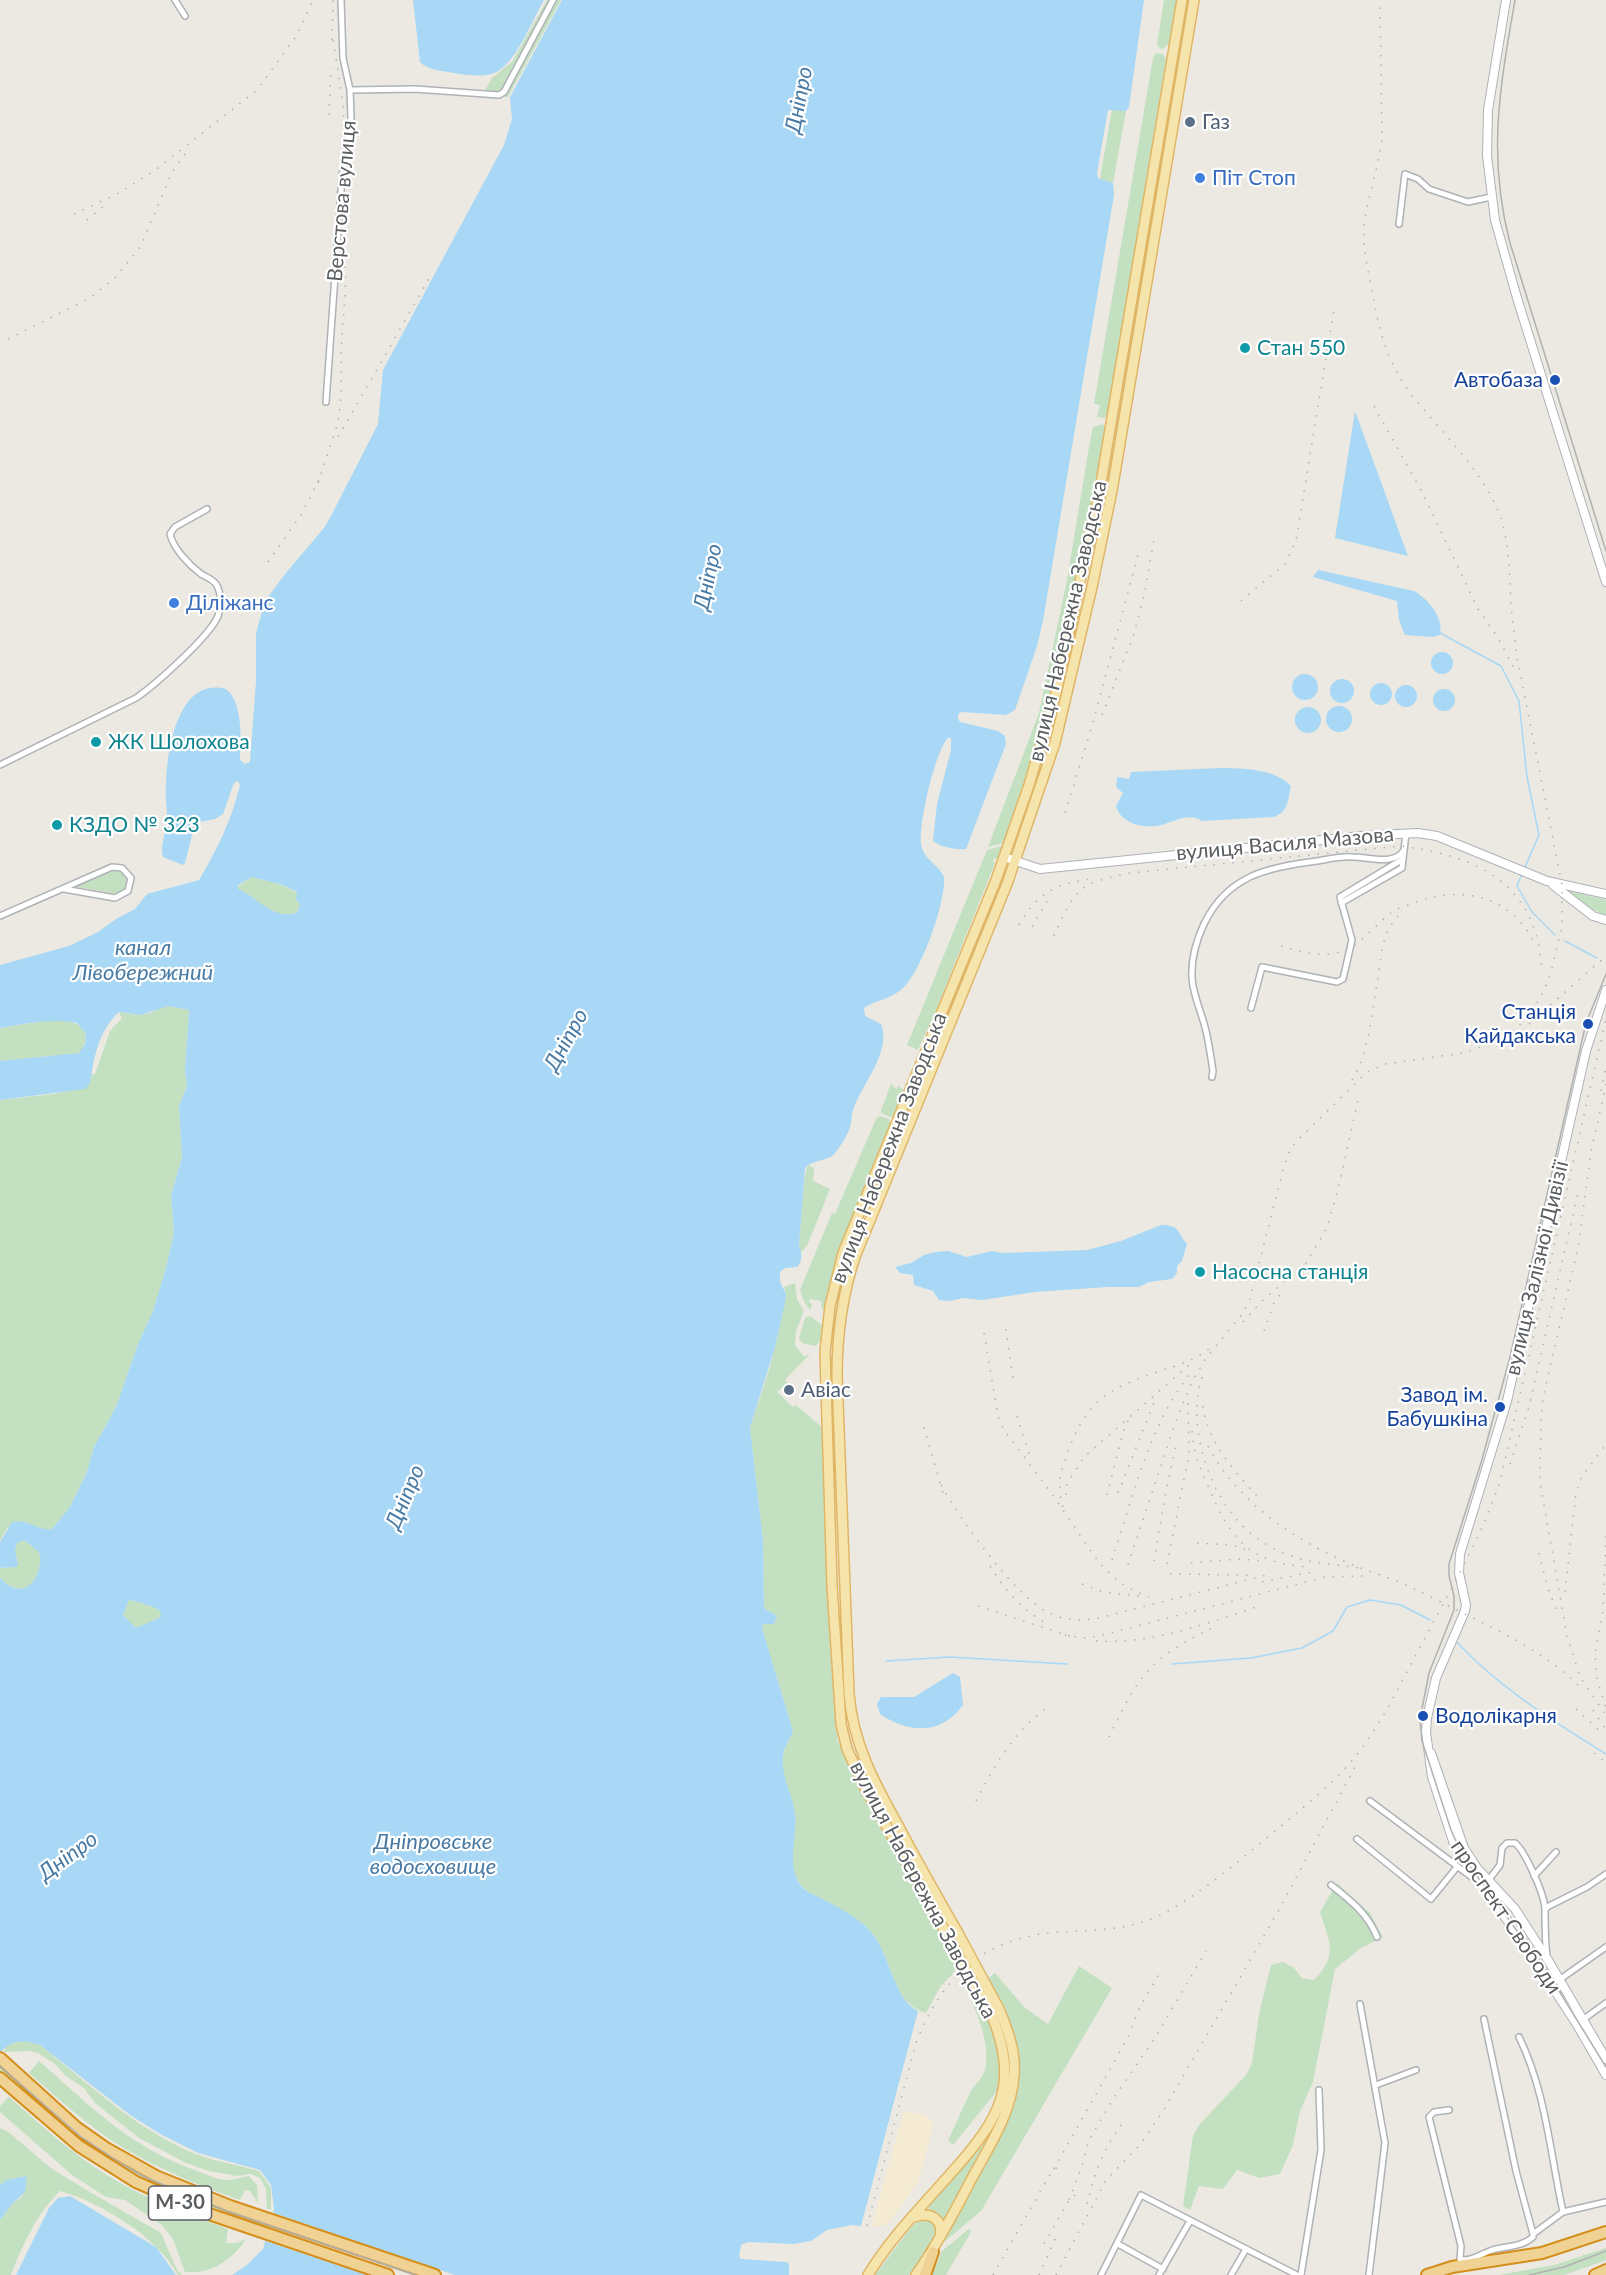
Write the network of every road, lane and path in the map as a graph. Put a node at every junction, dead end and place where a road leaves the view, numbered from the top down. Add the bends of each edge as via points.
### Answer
1 (175, 0) edge
2 (341, 0) edge
3 (553, 0) edge
4 (1182, 0) edge
5 (1194, 0) edge
6 (1506, 0) edge
7 (185, 16) dead end
8 (350, 90) junction
9 (1491, 197) junction
10 (1399, 224) dead end
11 (326, 402) dead end
12 (207, 509) dead end
13 (1606, 582) edge
14 (0, 765) edge
15 (1406, 833) junction
16 (1404, 850) junction
17 (1004, 857) junction
18 (1016, 862) junction
19 (1546, 881) junction
20 (64, 889) junction
21 (1606, 894) edge
22 (0, 916) edge
23 (1606, 920) edge
24 (1606, 990) edge
25 (1251, 1008) dead end
26 (1212, 1077) dead end
27 (1426, 1732) junction
28 (1370, 1801) dead end
29 (1357, 1839) dead end
30 (1556, 1852) dead end
31 (1457, 1867) junction
32 (1606, 1874) edge
33 (1534, 1876) junction
34 (1475, 1879) junction
35 (1488, 1881) junction
36 (1330, 1885) dead end
37 (1545, 1910) junction
38 (1377, 1937) dead end
39 (1606, 1947) edge
40 (1548, 1960) junction
41 (1559, 1980) junction
42 (1550, 1983) junction
43 (1606, 2003) edge
44 (1360, 2004) dead end
45 (995, 2011) junction
46 (1484, 2019) dead end
47 (1579, 2021) junction
48 (1519, 2037) dead end
49 (0, 2058) edge
50 (1606, 2059) edge
51 (1416, 2070) dead end
52 (1606, 2075) edge
53 (0, 2078) edge
54 (1376, 2085) junction
55 (1318, 2090) dead end
56 (1449, 2110) dead end
57 (1606, 2202) edge
58 (1563, 2212) junction
59 (914, 2217) junction
60 (1190, 2221) junction
61 (1606, 2232) edge
62 (1533, 2234) junction
63 (940, 2239) junction
64 (1118, 2244) junction
65 (1246, 2249) junction
66 (933, 2252) junction
67 (1163, 2269) junction
68 (1606, 2270) edge
69 (388, 2275) edge
70 (435, 2275) edge
71 (868, 2275) edge
72 (916, 2275) edge
73 (925, 2275) edge
74 (1101, 2275) edge
75 (1160, 2275) edge
76 (1232, 2275) edge
77 (1299, 2275) edge
78 (1369, 2275) edge
79 (1427, 2275) edge
80 (1595, 2275) edge

1 - 7 street
2 - 8 street, Верстова вулиця via 343,58
3 - 8 street via 499,95 414,89
4 - 17 main road, вулиця Набережна Заводська via 1081,585 1043,740
5 - 18 main road, вулиця Набережна Заводська via 1112,491 1055,743
6 - 9 street via 1488,110
8 - 11 street, Верстова вулиця via 351,118 342,177
9 - 10 street via 1468,202 1430,189 1405,174
9 - 13 street via 1500,242
12 - 14 street via 175,527 170,534 194,568 215,583 221,602 217,618 155,685 136,698
15 - 16 street
15 - 18 street, вулиця Василя Мазова via 1040,869
15 - 19 street, вулиця Василя Мазова via 1437,836
16 - 25 street via 1402,868 1341,903 1352,940 1343,979 1337,982 1262,967
16 - 26 street via 1391,859 1351,856 1265,870 1224,893 1198,937 1193,957 1192,977 1206,1030
17 - 18 street, вулиця Василя Мазова
17 - 45 main road, вулиця Набережна Заводська, bridge via 843,1253 826,1339 832,1586 843,1737 864,1786 949,1938
18 - 45 main road, вулиця Набережна Заводська, bridge via 855,1257 844,1293 837,1352 849,1694 855,1734 874,1781 958,1933
19 - 21 street, вулиця Василя Мазова
19 - 23 street, вулиця Василя Мазова via 1593,916
20 - 20 street via 112,867 126,870 132,883 129,891 115,898
20 - 22 street
24 - 27 street, вулиця Залізної Дивізії via 1586,1051 1507,1401 1460,1554 1466,1605 1436,1678
27 - 34 street, проспект Свободи via 1430,1769 1446,1821
27 - 35 street, проспект Свободи via 1460,1839
28 - 31 street
29 - 31 street via 1431,1899
30 - 33 street
31 - 34 street
32 - 37 street
33 - 35 street via 1521,1847 1507,1843 1502,1848 1500,1865
33 - 37 street
34 - 42 street, проспект Свободи
35 - 40 street, проспект Свободи via 1515,1909
36 - 38 street via 1364,1915
37 - 40 street
39 - 41 street
40 - 41 street, проспект Свободи
41 - 42 street
41 - 47 street, проспект Свободи
42 - 47 street, проспект Свободи
43 - 47 street
44 - 54 street
45 - 59 main road, вулиця Набережна Заводська via 1004,2055 1004,2083 998,2106 988,2129
45 - 63 main road, вулиця Набережна Заводська via 1013,2052 1011,2096 996,2133
46 - 62 street
47 - 50 street, проспект Свободи
47 - 52 street, проспект Свободи
48 - 58 street via 1532,2064 1545,2115
49 - 70 highway, М-30 via 76,2127 158,2177 230,2206
51 - 54 street
53 - 69 highway, М-30 via 79,2146 136,2182 209,2214
54 - 78 street via 1385,2143
55 - 77 street via 1321,2150
56 - 62 street via 1434,2112 1429,2117 1461,2246 1460,2260 1528,2242
57 - 58 street
58 - 62 street
59 - 63 main road via 934,2217 941,2228
59 - 71 main road, вулиця Набережна Заводська
60 - 64 street via 1141,2195
60 - 65 street
60 - 67 street
61 - 79 highway via 1542,2253 1452,2267
63 - 66 main road, вулиця Набережна Заводська
64 - 67 street
64 - 74 street
65 - 76 street
65 - 77 street
66 - 72 main road, вулиця Набережна Заводська
66 - 73 highway
67 - 75 street
68 - 80 highway

